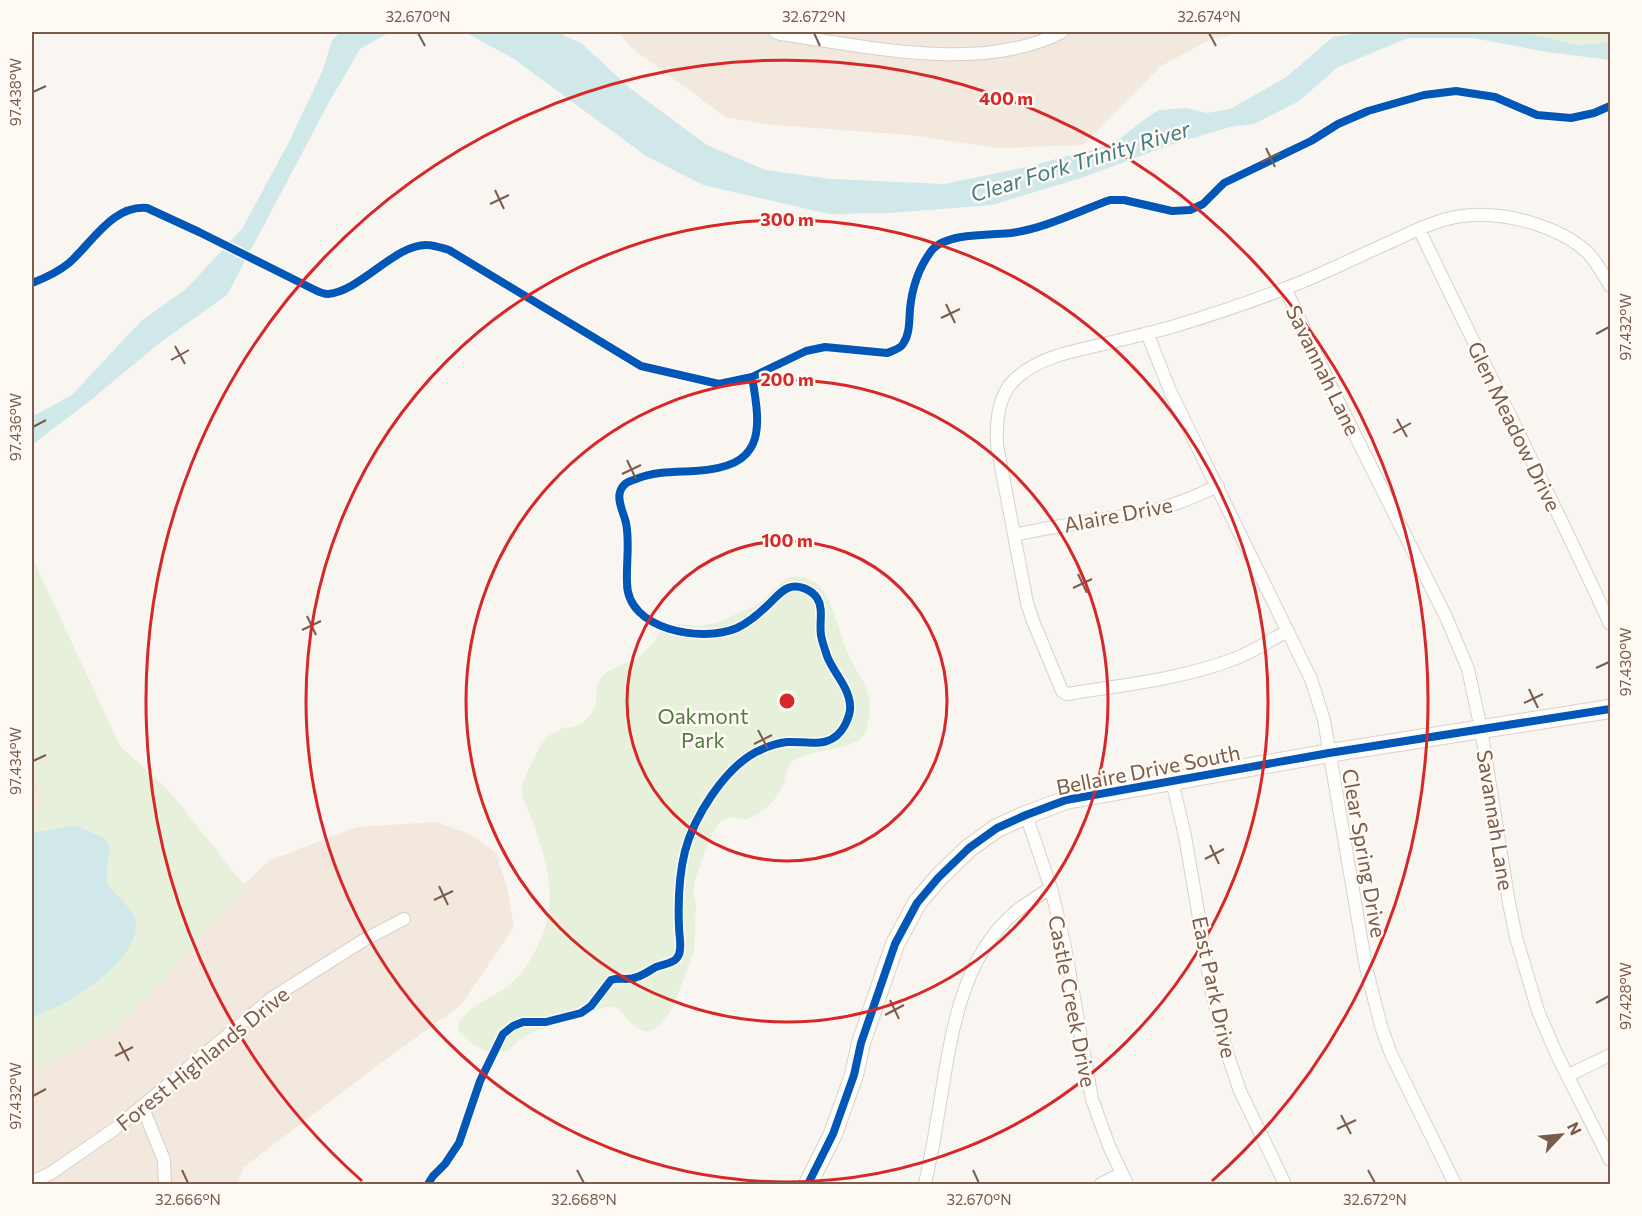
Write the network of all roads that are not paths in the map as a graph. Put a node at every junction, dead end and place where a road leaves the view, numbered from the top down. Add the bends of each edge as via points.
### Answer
1 (775, 32) edge
2 (1062, 32) edge
3 (1419, 229) junction
4 (1611, 286) edge
5 (1285, 288) junction
6 (1147, 333) junction
7 (1218, 486) junction
8 (1015, 535) junction
9 (1611, 624) edge
10 (1288, 631) junction
11 (1611, 709) edge
12 (1481, 729) junction
13 (1329, 753) junction
14 (1172, 780) junction
15 (1026, 814) junction
16 (1051, 888) junction
17 (404, 919) dead end
18 (1611, 1055) edge
19 (1567, 1076) junction
20 (142, 1106) junction
21 (825, 1149) junction
22 (1611, 1160) edge
23 (1125, 1179) edge
24 (32, 1182) edge
25 (165, 1185) edge
26 (808, 1185) edge
27 (822, 1185) edge
28 (925, 1185) edge
29 (1101, 1185) edge
30 (1285, 1185) edge
31 (1455, 1185) edge

1 - 2 street via 939,54 991,53
3 - 4 street via 1474,215 1506,216 1546,227 1587,252
3 - 5 street
3 - 9 street, Glen Meadow Drive
5 - 6 street
5 - 12 street, Savannah Lane via 1446,617 1473,685
6 - 7 street, Clear Spring Drive via 1171,393
6 - 8 street via 1049,358 1009,386 998,415 997,445
7 - 8 street, Alaire Drive via 1164,508
7 - 10 street, Clear Spring Drive
8 - 10 street via 1027,603 1060,687 1067,694 1215,666
10 - 13 street, Clear Spring Drive via 1311,679
11 - 12 street, Bellaire Drive South
12 - 13 street, Bellaire Drive South
12 - 19 street, Savannah Lane via 1516,937 1538,1011
13 - 14 street, Bellaire Drive South
13 - 31 street, Clear Spring Drive via 1366,967 1381,1026
14 - 15 street, Bellaire Drive South via 1066,800
14 - 30 street, East Park Drive via 1226,1050 1240,1091
15 - 16 street, Castle Creek Drive
15 - 21 street, Bellaire Drive South via 969,848 917,903 895,944 854,1075
16 - 23 street, Castle Creek Drive via 1092,1099
16 - 28 street via 1000,928 966,987 951,1040
17 - 20 street, Forest Highlands Drive via 272,998
18 - 19 street
19 - 22 street, Savannah Lane
20 - 24 street, Forest Highlands Drive via 51,1173
20 - 25 street via 164,1161
21 - 26 street, Bellaire Drive South
21 - 27 street
23 - 29 street

